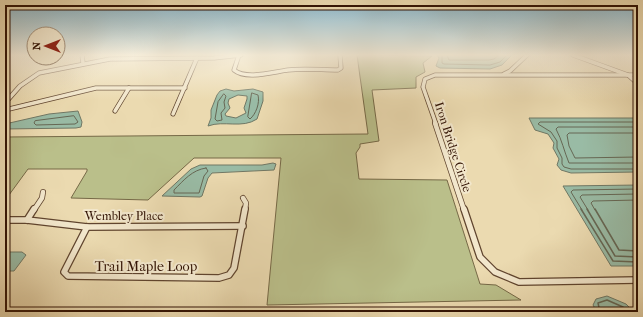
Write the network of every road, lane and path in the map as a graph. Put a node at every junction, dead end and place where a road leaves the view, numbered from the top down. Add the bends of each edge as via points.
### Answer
1 (53, 70) edge
2 (192, 70) edge
3 (234, 70) edge
4 (338, 70) edge
5 (509, 70) edge
6 (518, 70) edge
7 (607, 70) edge
8 (614, 70) edge
9 (501, 75) junction
10 (527, 75) junction
11 (608, 75) junction
12 (628, 75) junction
13 (638, 75) edge
14 (638, 84) edge
15 (129, 88) junction
16 (184, 88) junction
17 (5, 103) edge
18 (5, 110) edge
19 (115, 111) dead end
20 (173, 114) dead end
21 (43, 192) dead end
22 (243, 198) dead end
23 (5, 220) edge
24 (27, 220) junction
25 (243, 226) junction
26 (87, 227) junction
27 (638, 280) edge

1 - 17 street via 32,76
2 - 16 street
3 - 4 street via 238,74 266,74 289,70
5 - 9 street
6 - 10 street
7 - 11 street
8 - 12 street, Iron Bridge Circle
9 - 10 street, Iron Bridge Circle
9 - 27 street, Iron Bridge Circle via 435,75 425,79 423,83 480,257 495,272 519,282
10 - 11 street, Iron Bridge Circle
11 - 12 street, Iron Bridge Circle
12 - 13 street, Iron Bridge Circle
12 - 14 street, Iron Bridge Circle
15 - 16 street
15 - 18 street via 86,90
15 - 19 street
16 - 20 street
21 - 24 street via 42,198
22 - 25 street via 246,203
23 - 24 street, Wembley Place
24 - 26 street, Wembley Place
25 - 26 street, Wembley Place
25 - 26 street, Trail Maple Loop via 234,268 229,275 219,278 68,276 64,272

